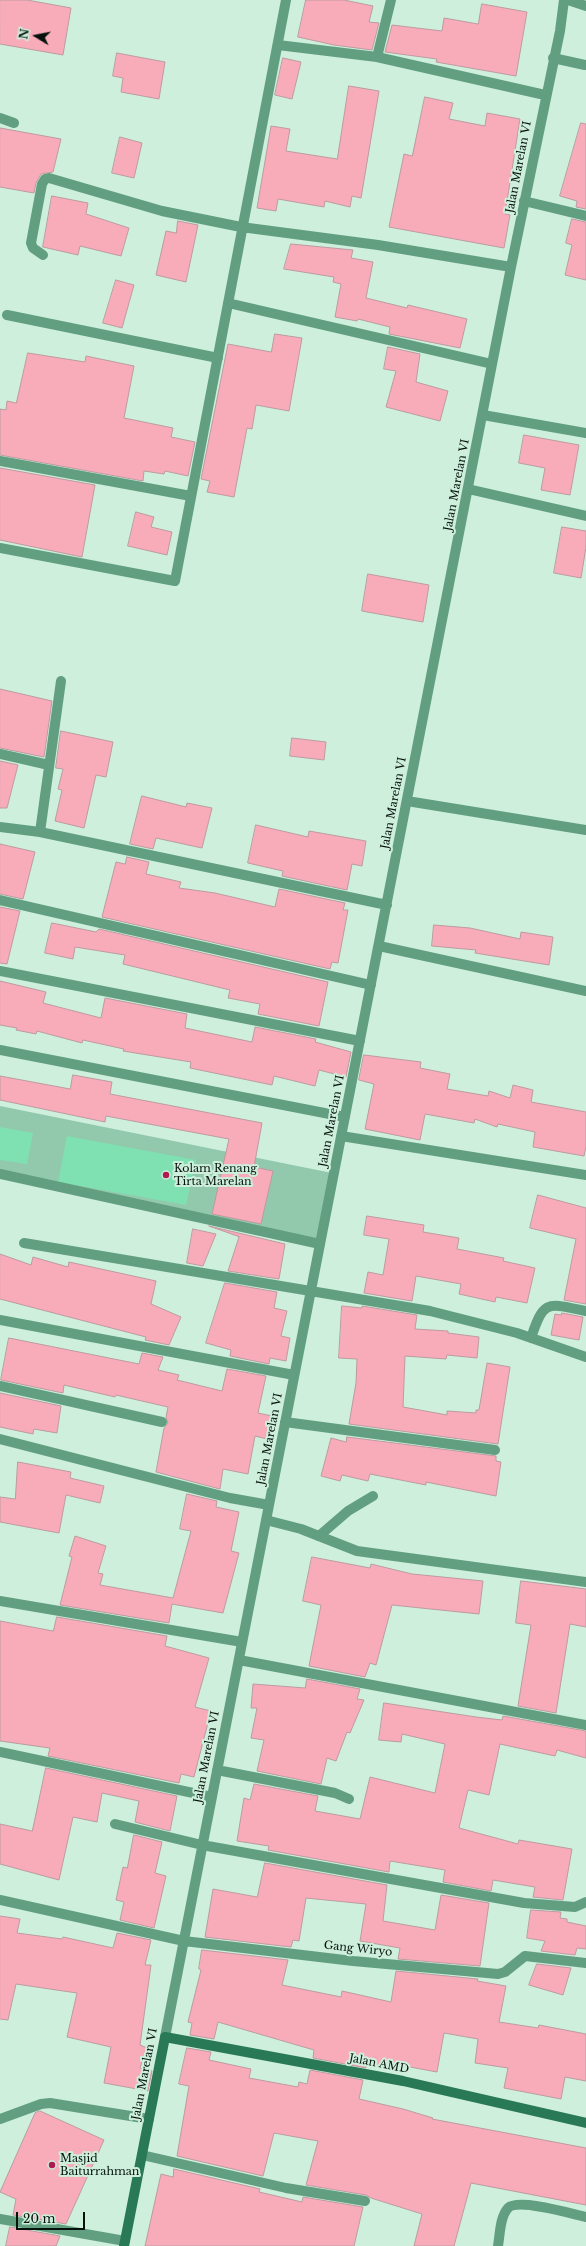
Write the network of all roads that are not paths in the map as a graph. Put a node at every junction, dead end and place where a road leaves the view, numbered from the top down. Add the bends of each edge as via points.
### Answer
1 (286, 0) edge
2 (391, 0) edge
3 (564, 0) edge
4 (568, 0) edge
5 (586, 6) edge
6 (278, 45) junction
7 (378, 57) junction
8 (553, 58) junction
9 (585, 65) edge
10 (545, 95) junction
11 (0, 118) edge
12 (14, 123) dead end
13 (524, 201) junction
14 (586, 216) edge
15 (242, 227) junction
16 (43, 255) dead end
17 (511, 268) junction
18 (228, 303) junction
19 (7, 315) dead end
20 (218, 358) junction
21 (492, 364) junction
22 (483, 415) junction
23 (586, 433) edge
24 (0, 461) edge
25 (468, 489) junction
26 (191, 496) junction
27 (586, 516) edge
28 (0, 548) edge
29 (61, 681) dead end
30 (0, 754) edge
31 (49, 765) junction
32 (407, 801) junction
33 (0, 826) edge
34 (586, 830) edge
35 (40, 832) junction
36 (0, 900) edge
37 (387, 905) junction
38 (379, 946) junction
39 (0, 971) edge
40 (371, 985) junction
41 (586, 991) edge
42 (360, 1041) junction
43 (0, 1050) edge
44 (345, 1117) junction
45 (341, 1136) junction
46 (0, 1174) edge
47 (586, 1175) edge
48 (24, 1243) dead end
49 (320, 1244) junction
50 (311, 1292) junction
51 (586, 1311) edge
52 (0, 1320) edge
53 (531, 1338) junction
54 (586, 1357) edge
55 (294, 1375) junction
56 (0, 1386) edge
57 (162, 1422) dead end
58 (285, 1422) junction
59 (0, 1440) edge
60 (495, 1450) dead end
61 (373, 1496) dead end
62 (269, 1505) junction
63 (266, 1520) junction
64 (319, 1536) junction
65 (586, 1582) edge
66 (0, 1601) edge
67 (242, 1642) junction
68 (239, 1660) junction
69 (586, 1725) edge
70 (0, 1752) edge
71 (217, 1770) junction
72 (212, 1797) junction
73 (349, 1799) dead end
74 (115, 1824) dead end
75 (202, 1845) junction
76 (0, 1900) edge
77 (586, 1902) edge
78 (184, 1941) junction
79 (586, 1962) edge
80 (165, 2037) junction
81 (0, 2119) edge
82 (149, 2119) junction
83 (586, 2124) edge
84 (142, 2155) junction
85 (365, 2202) dead end
86 (586, 2217) edge
87 (0, 2219) edge
88 (124, 2244) edge
89 (498, 2246) edge

1 - 6 street
2 - 7 street
3 - 8 street, Jalan Marelan VI via 560,32
4 - 5 street
6 - 7 street
6 - 15 street
7 - 10 street
8 - 9 street
8 - 10 street, Jalan Marelan VI
10 - 13 street, Jalan Marelan VI
11 - 12 street
13 - 14 street
13 - 17 street, Jalan Marelan VI
15 - 16 street via 162,211 49,178 42,184 31,243 33,248
15 - 17 street via 378,245
15 - 18 street
17 - 21 street, Jalan Marelan VI
18 - 20 street
18 - 21 street
19 - 20 street
20 - 26 street
21 - 22 street, Jalan Marelan VI
22 - 23 street
22 - 25 street, Jalan Marelan VI
24 - 26 street
25 - 27 street
25 - 32 street, Jalan Marelan VI
26 - 28 street via 175,581
29 - 31 street
30 - 31 street
31 - 35 street
32 - 34 street
32 - 37 street, Jalan Marelan VI
33 - 35 street
35 - 37 street
36 - 40 street
37 - 38 street, Jalan Marelan VI
38 - 40 street, Jalan Marelan VI
38 - 41 street
39 - 42 street
40 - 42 street, Jalan Marelan VI
42 - 44 street, Jalan Marelan VI
43 - 44 street
44 - 45 street, Jalan Marelan VI
45 - 47 street
45 - 49 street, Jalan Marelan VI
46 - 49 street
48 - 50 street
49 - 50 street, Jalan Marelan VI
50 - 53 street via 430,1311
50 - 55 street, Jalan Marelan VI
51 - 53 street via 560,1305 544,1309 539,1314
52 - 55 street
53 - 54 street
55 - 58 street, Jalan Marelan VI
56 - 57 street
58 - 60 street
58 - 62 street, Jalan Marelan VI
59 - 62 street via 222,1496
61 - 64 street via 348,1511
62 - 63 street, Jalan Marelan VI
63 - 64 street
63 - 67 street, Jalan Marelan VI
64 - 65 street via 357,1551
66 - 67 street
67 - 68 street, Jalan Marelan VI
68 - 69 street
68 - 71 street, Jalan Marelan VI
70 - 72 street
71 - 72 street, Jalan Marelan VI
71 - 73 street via 335,1793
72 - 75 street, Jalan Marelan VI
74 - 75 street
75 - 77 street via 524,1903 575,1907
75 - 78 street, Jalan Marelan VI
76 - 78 street, Gang Wiryo
78 - 79 street, Gang Wiryo via 353,1961 498,1974 505,1972 526,1956
78 - 80 street, Jalan Marelan VI
80 - 82 street, Jalan Marelan VI
80 - 83 street, Jalan AMD via 402,2081
81 - 82 street via 50,2103
82 - 84 street, Jalan Marelan VI
84 - 85 street via 286,2188
84 - 88 street, Jalan Marelan VI
86 - 89 street via 514,2204 503,2217
87 - 88 street

